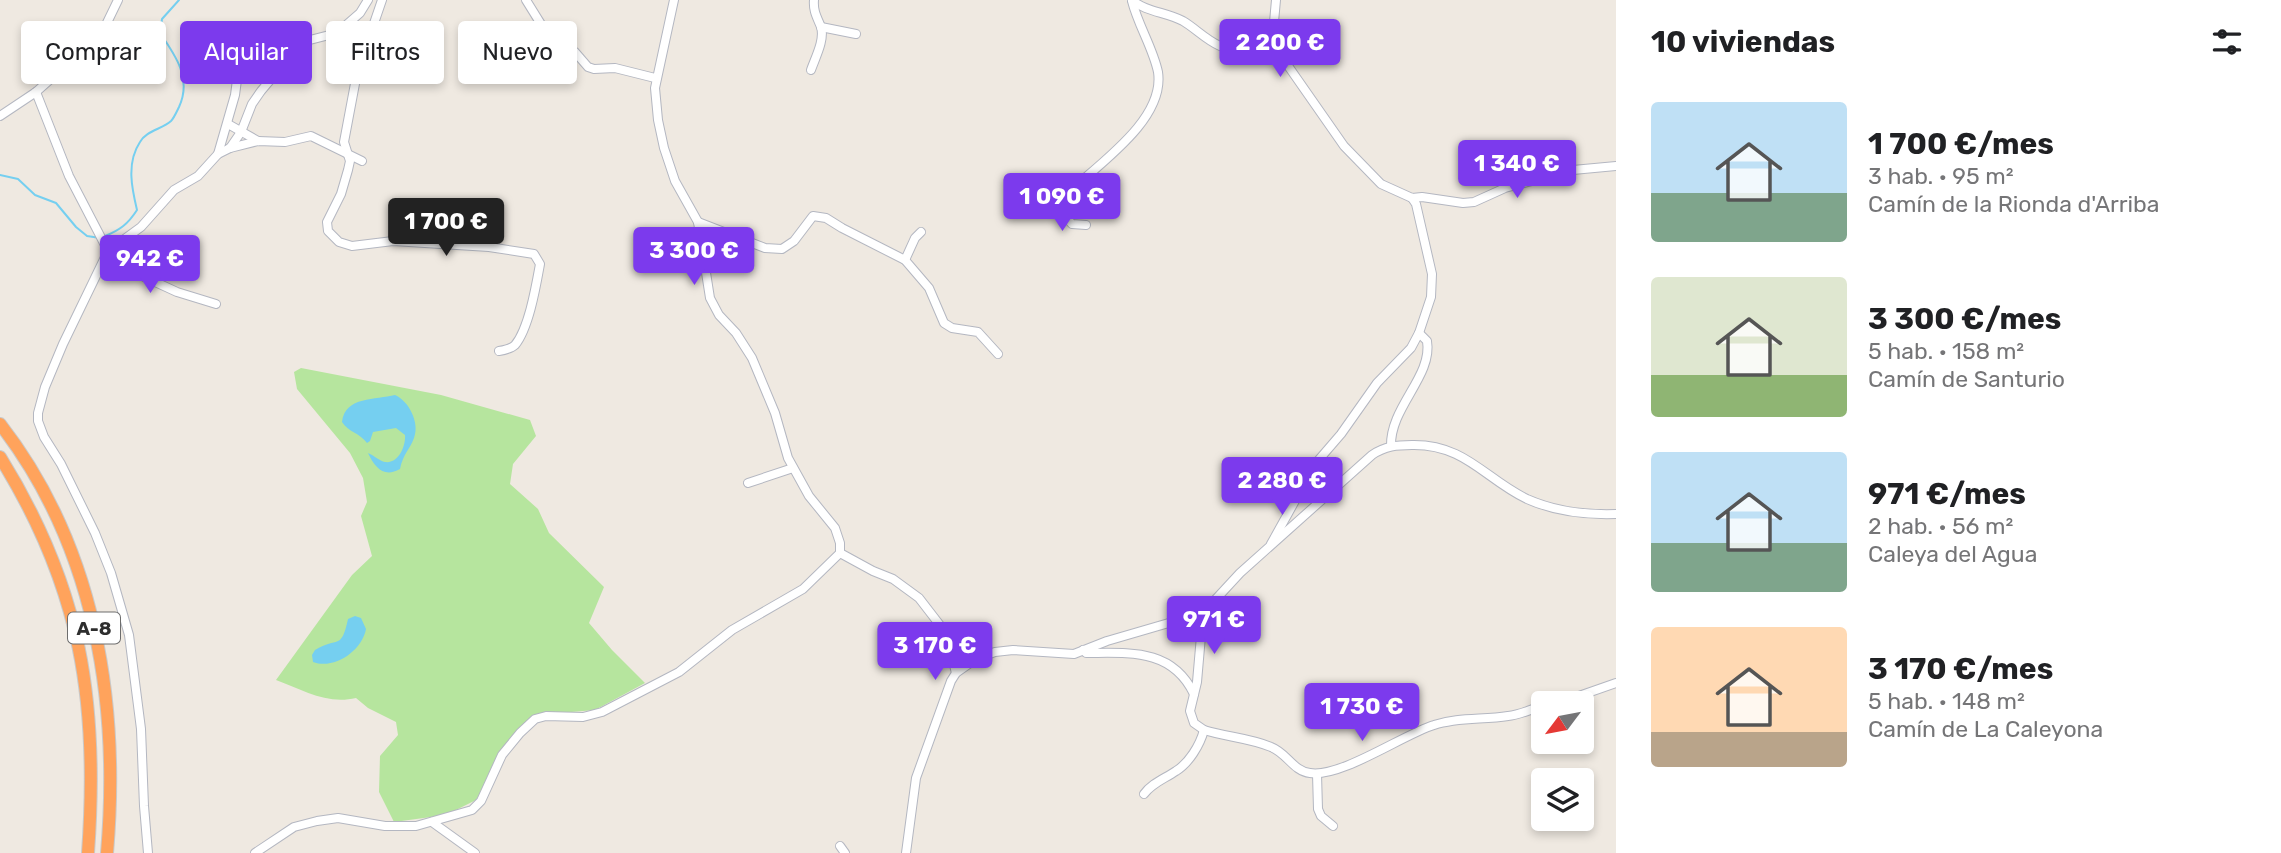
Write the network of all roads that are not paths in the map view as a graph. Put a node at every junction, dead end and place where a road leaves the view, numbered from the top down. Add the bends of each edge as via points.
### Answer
1 (118, 0) edge
2 (368, 0) edge
3 (382, 0) edge
4 (526, 0) edge
5 (674, 0) edge
6 (814, 0) edge
7 (1132, 0) edge
8 (1276, 0) edge
9 (821, 27) junction
10 (856, 34) dead end
11 (1277, 50) junction
12 (811, 70) dead end
13 (655, 78) junction
14 (236, 84) edge
15 (36, 92) junction
16 (0, 116) edge
17 (228, 124) junction
18 (241, 132) junction
19 (258, 141) junction
20 (230, 148) junction
21 (346, 152) junction
22 (218, 155) junction
23 (362, 161) dead end
24 (1616, 166) edge
25 (1412, 198) junction
26 (698, 222) junction
27 (1086, 225) dead end
28 (921, 232) dead end
29 (106, 247) junction
30 (905, 260) junction
31 (216, 304) dead end
32 (1419, 333) junction
33 (499, 351) dead end
34 (998, 354) dead end
35 (0, 411) edge
36 (0, 424) edge
37 (1391, 446) junction
38 (0, 457) edge
39 (793, 468) junction
40 (0, 469) edge
41 (33, 473) junction
42 (748, 483) dead end
43 (1616, 514) edge
44 (1269, 549) junction
45 (839, 553) junction
46 (1203, 613) junction
47 (1083, 650) junction
48 (956, 673) junction
49 (1616, 683) edge
50 (1593, 691) edge
51 (1194, 694) junction
52 (1531, 709) edge
53 (91, 729) junction
54 (1204, 730) junction
55 (1317, 774) junction
56 (1144, 794) dead end
57 (432, 822) junction
58 (1333, 826) dead end
59 (89, 853) edge
60 (107, 853) edge
61 (148, 853) edge
62 (255, 853) edge
63 (475, 853) edge
64 (906, 853) edge

1 - 15 street via 103,31
2 - 18 street via 337,33 306,41 290,54 256,98
3 - 21 street via 357,73
4 - 13 street via 544,29 587,66
5 - 13 street
6 - 9 street
7 - 11 street via 1182,21 1220,46 1234,47 1258,39
7 - 27 street via 1157,68 1158,85 1154,104 1106,163 1055,205 1072,224
8 - 11 street
9 - 10 street
9 - 12 street
11 - 25 street via 1344,146 1381,184
13 - 26 street via 664,148 675,181
14 - 17 street
15 - 16 street
15 - 29 street via 69,176
17 - 18 street
17 - 22 street
18 - 19 street
18 - 20 street
19 - 20 street
19 - 21 street via 285,142 311,136
20 - 22 street
21 - 23 street
21 - 33 street via 350,161 344,186 327,222 328,231 339,242 352,246 393,241 489,247 538,258 528,317 515,345
22 - 29 street via 198,176 165,198 137,231
24 - 25 street via 1573,170 1505,188 1474,202
25 - 32 street via 1432,274 1431,297
26 - 30 street via 765,248 782,249 794,242 816,215
26 - 39 street via 710,298 752,358
28 - 30 street
29 - 31 street via 127,269
29 - 61 street via 49,377 38,421 95,533 129,635 141,729
30 - 34 street via 929,288 944,323 978,332
32 - 37 street via 1427,341 1427,356 1398,413
32 - 44 street via 1316,463
35 - 41 highway
36 - 41 highway, A-8
37 - 43 street via 1447,449 1526,498 1578,513
37 - 44 street via 1371,454
38 - 53 highway, A-8 via 48,545 65,593 87,686
39 - 42 street
39 - 45 street via 835,528
40 - 53 highway via 41,546 59,593
41 - 60 highway, A-8 via 61,525 84,584 100,658 111,764
44 - 46 street
45 - 48 street via 893,579 919,598 946,633
45 - 57 street via 803,589 732,630 679,672 602,712 536,719 502,755 481,801 472,810
46 - 47 street
46 - 51 street
47 - 48 street via 1074,654 995,652
47 - 51 street via 1160,659
48 - 64 street via 916,778
49 - 50 street
51 - 54 street via 1190,715
52 - 55 street via 1432,725 1383,750
53 - 59 highway, A-8
54 - 55 street via 1264,744 1280,751 1298,768
54 - 56 street via 1186,763
55 - 58 street via 1318,809
57 - 62 street via 398,827 338,818 317,821 294,827
57 - 63 street

